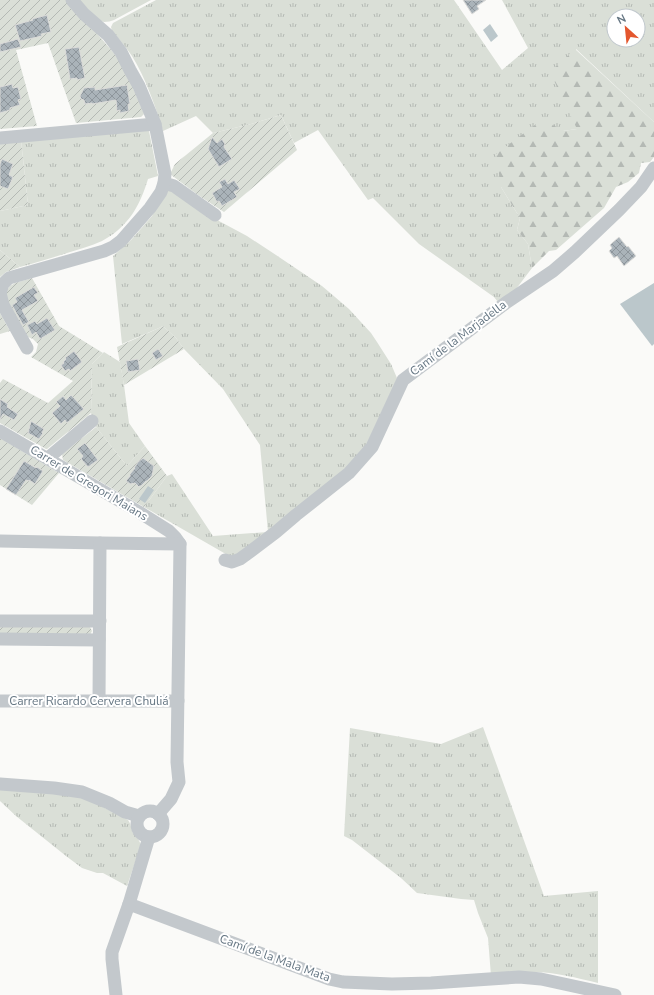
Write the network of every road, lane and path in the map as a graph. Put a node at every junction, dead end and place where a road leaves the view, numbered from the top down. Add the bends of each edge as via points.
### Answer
1 (72, 0) edge
2 (155, 124) junction
3 (0, 138) edge
4 (654, 168) edge
5 (164, 183) junction
6 (215, 215) dead end
7 (27, 348) dead end
8 (92, 421) dead end
9 (0, 431) edge
10 (48, 458) junction
11 (178, 540) junction
12 (0, 541) edge
13 (100, 543) junction
14 (225, 560) dead end
15 (0, 621) edge
16 (100, 621) junction
17 (0, 639) edge
18 (99, 640) junction
19 (0, 701) edge
20 (99, 701) junction
21 (178, 701) junction
22 (0, 784) edge
23 (158, 814) junction
24 (138, 816) junction
25 (149, 837) junction
26 (129, 904) junction
27 (116, 995) edge
28 (615, 995) edge

1 - 2 street via 108,35 121,52
2 - 3 street
2 - 5 street via 165,174
4 - 14 street, Camí de la Marjadella via 641,187 619,210 553,271 403,380 372,447 349,473 252,551 232,562
5 - 6 street via 174,186
5 - 7 street via 150,208 113,247 104,252 9,278 3,284 0,293 3,305
8 - 10 street
9 - 10 street, Carrer de Gregori Maians
10 - 11 street, Carrer de Gregori Maians via 139,512 169,531
11 - 13 street
11 - 21 street
12 - 13 street
13 - 16 street
15 - 16 street
16 - 18 street
17 - 18 street
18 - 20 street
19 - 20 street, Carrer Ricardo Cervera Chuliá
20 - 21 street, Carrer Ricardo Cervera Chuliá
21 - 23 street via 179,782 171,799
22 - 24 street via 82,792
23 - 24 street via 146,811
23 - 25 street via 162,821 162,829 157,835
24 - 25 street via 139,831
25 - 26 street
26 - 27 street via 112,952
26 - 28 street, Camí de la Mala Mata via 343,982 431,983 519,977 541,979

